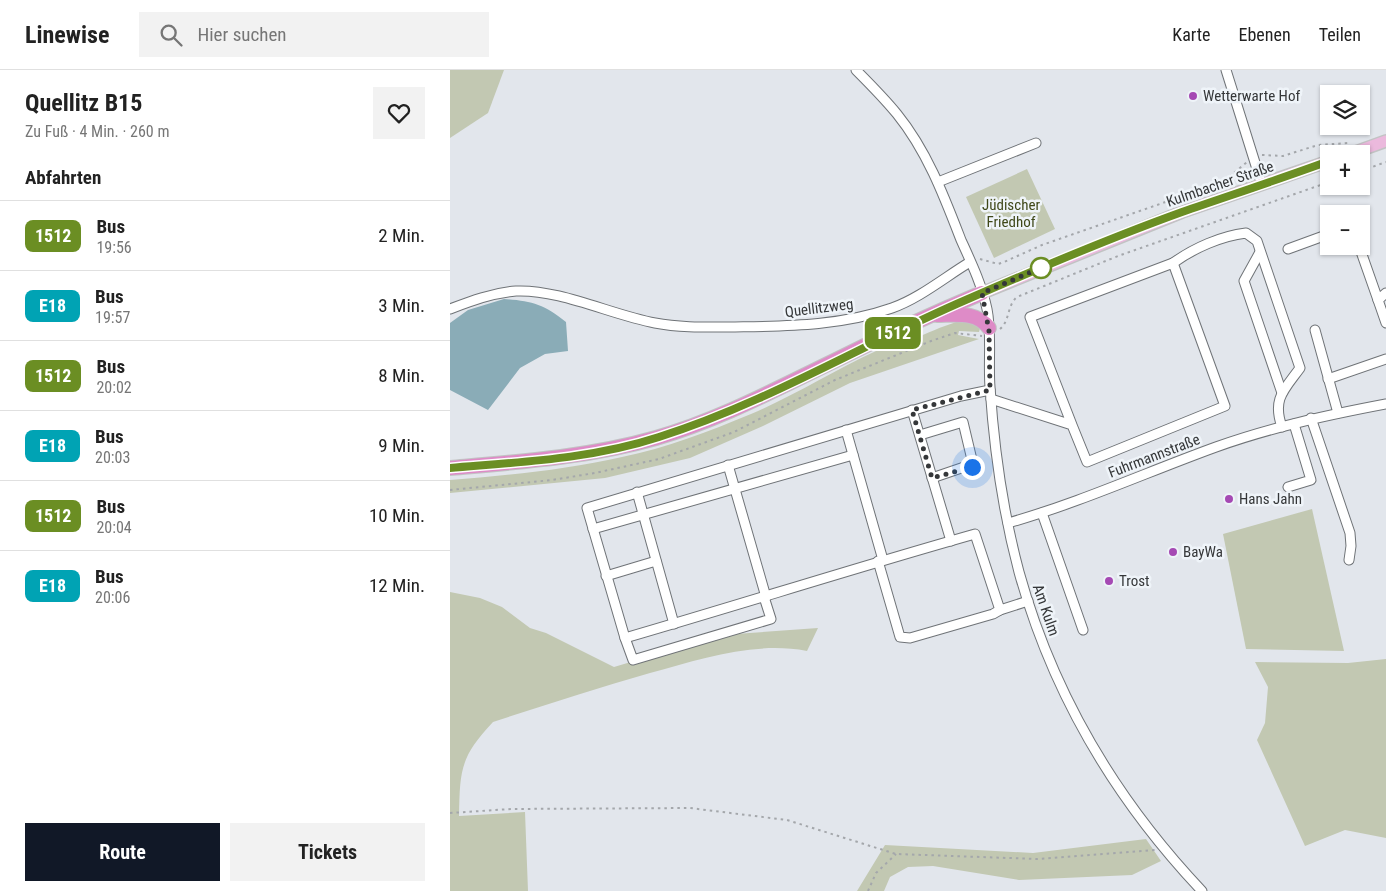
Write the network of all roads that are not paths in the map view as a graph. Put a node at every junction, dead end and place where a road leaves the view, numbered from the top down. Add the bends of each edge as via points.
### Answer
1 (856, 70) edge
2 (1226, 70) edge
3 (1386, 141) edge
4 (1036, 143) dead end
5 (1370, 147) edge
6 (1320, 164) edge
7 (938, 182) junction
8 (1262, 185) junction
9 (1320, 237) edge
10 (1288, 249) dead end
11 (1260, 252) junction
12 (1362, 255) edge
13 (970, 262) junction
14 (1173, 263) junction
15 (982, 293) junction
16 (1386, 293) edge
17 (1378, 300) junction
18 (450, 309) edge
19 (932, 314) junction
20 (1386, 323) edge
21 (989, 329) junction
22 (1315, 330) dead end
23 (1386, 359) edge
24 (1328, 379) junction
25 (1282, 393) junction
26 (990, 394) junction
27 (1386, 404) edge
28 (912, 410) junction
29 (1338, 413) junction
30 (1311, 418) junction
31 (1294, 424) junction
32 (1072, 425) junction
33 (1282, 427) junction
34 (846, 430) junction
35 (920, 435) junction
36 (853, 455) junction
37 (728, 465) junction
38 (450, 468) edge
39 (932, 478) junction
40 (1288, 487) dead end
41 (734, 488) junction
42 (637, 492) junction
43 (1042, 514) junction
44 (644, 515) junction
45 (1008, 522) junction
46 (593, 530) junction
47 (951, 541) junction
48 (881, 560) junction
49 (1349, 560) dead end
50 (656, 561) junction
51 (606, 576) junction
52 (765, 597) junction
53 (1028, 601) junction
54 (1000, 610) junction
55 (674, 624) junction
56 (1083, 630) dead end
57 (625, 638) junction
58 (1202, 891) edge

1 - 7 street, Am Kulm via 897,114
2 - 8 street
3 - 5 main road
4 - 7 street
6 - 8 main road, Kulmbacher Straße
7 - 13 street, Am Kulm
8 - 15 main road, Kulmbacher Straße via 1114,238
9 - 10 street
11 - 14 street via 1253,237 1240,233 1189,252
11 - 25 street via 1244,281
11 - 25 street via 1300,368
12 - 17 street
13 - 15 street, Am Kulm
13 - 18 street, Quellitzweg via 894,307 836,322 796,326 657,324 571,300 517,291 476,299
14 - 32 street via 1030,317
14 - 32 street via 1225,406 1086,462
15 - 19 highway
15 - 21 street, Am Kulm
16 - 17 street
17 - 20 street
19 - 21 highway via 972,316
19 - 38 highway via 748,404 657,438 555,458
21 - 26 street, Am Kulm
22 - 24 street
23 - 24 street
24 - 29 street
25 - 33 street via 1277,413
26 - 28 street
26 - 32 street
26 - 45 street, Am Kulm
27 - 29 street, Fuhrmannstraße
28 - 34 street
28 - 35 street
29 - 30 street, Fuhrmannstraße
30 - 31 street, Fuhrmannstraße
30 - 49 street via 1350,533
31 - 33 street, Fuhrmannstraße
31 - 40 street via 1311,480
33 - 43 street, Fuhrmannstraße via 1217,447
34 - 36 street
34 - 37 street
35 - 39 street
35 - 39 street via 963,422 973,464
36 - 41 street
36 - 48 street
37 - 41 street
37 - 42 street
39 - 47 street
41 - 44 street
41 - 52 street
42 - 44 street
42 - 46 street via 587,508
43 - 45 street, Fuhrmannstraße
43 - 56 street
44 - 46 street
44 - 50 street
45 - 53 street, Am Kulm
46 - 51 street
47 - 48 street
47 - 54 street via 975,534
48 - 52 street
48 - 54 street via 898,633 904,639
50 - 51 street
50 - 55 street
51 - 57 street
52 - 55 street
52 - 57 street via 771,619 741,629 632,660
53 - 54 street
53 - 58 street, Am Kulm via 1057,682 1115,784 1163,850
55 - 57 street

